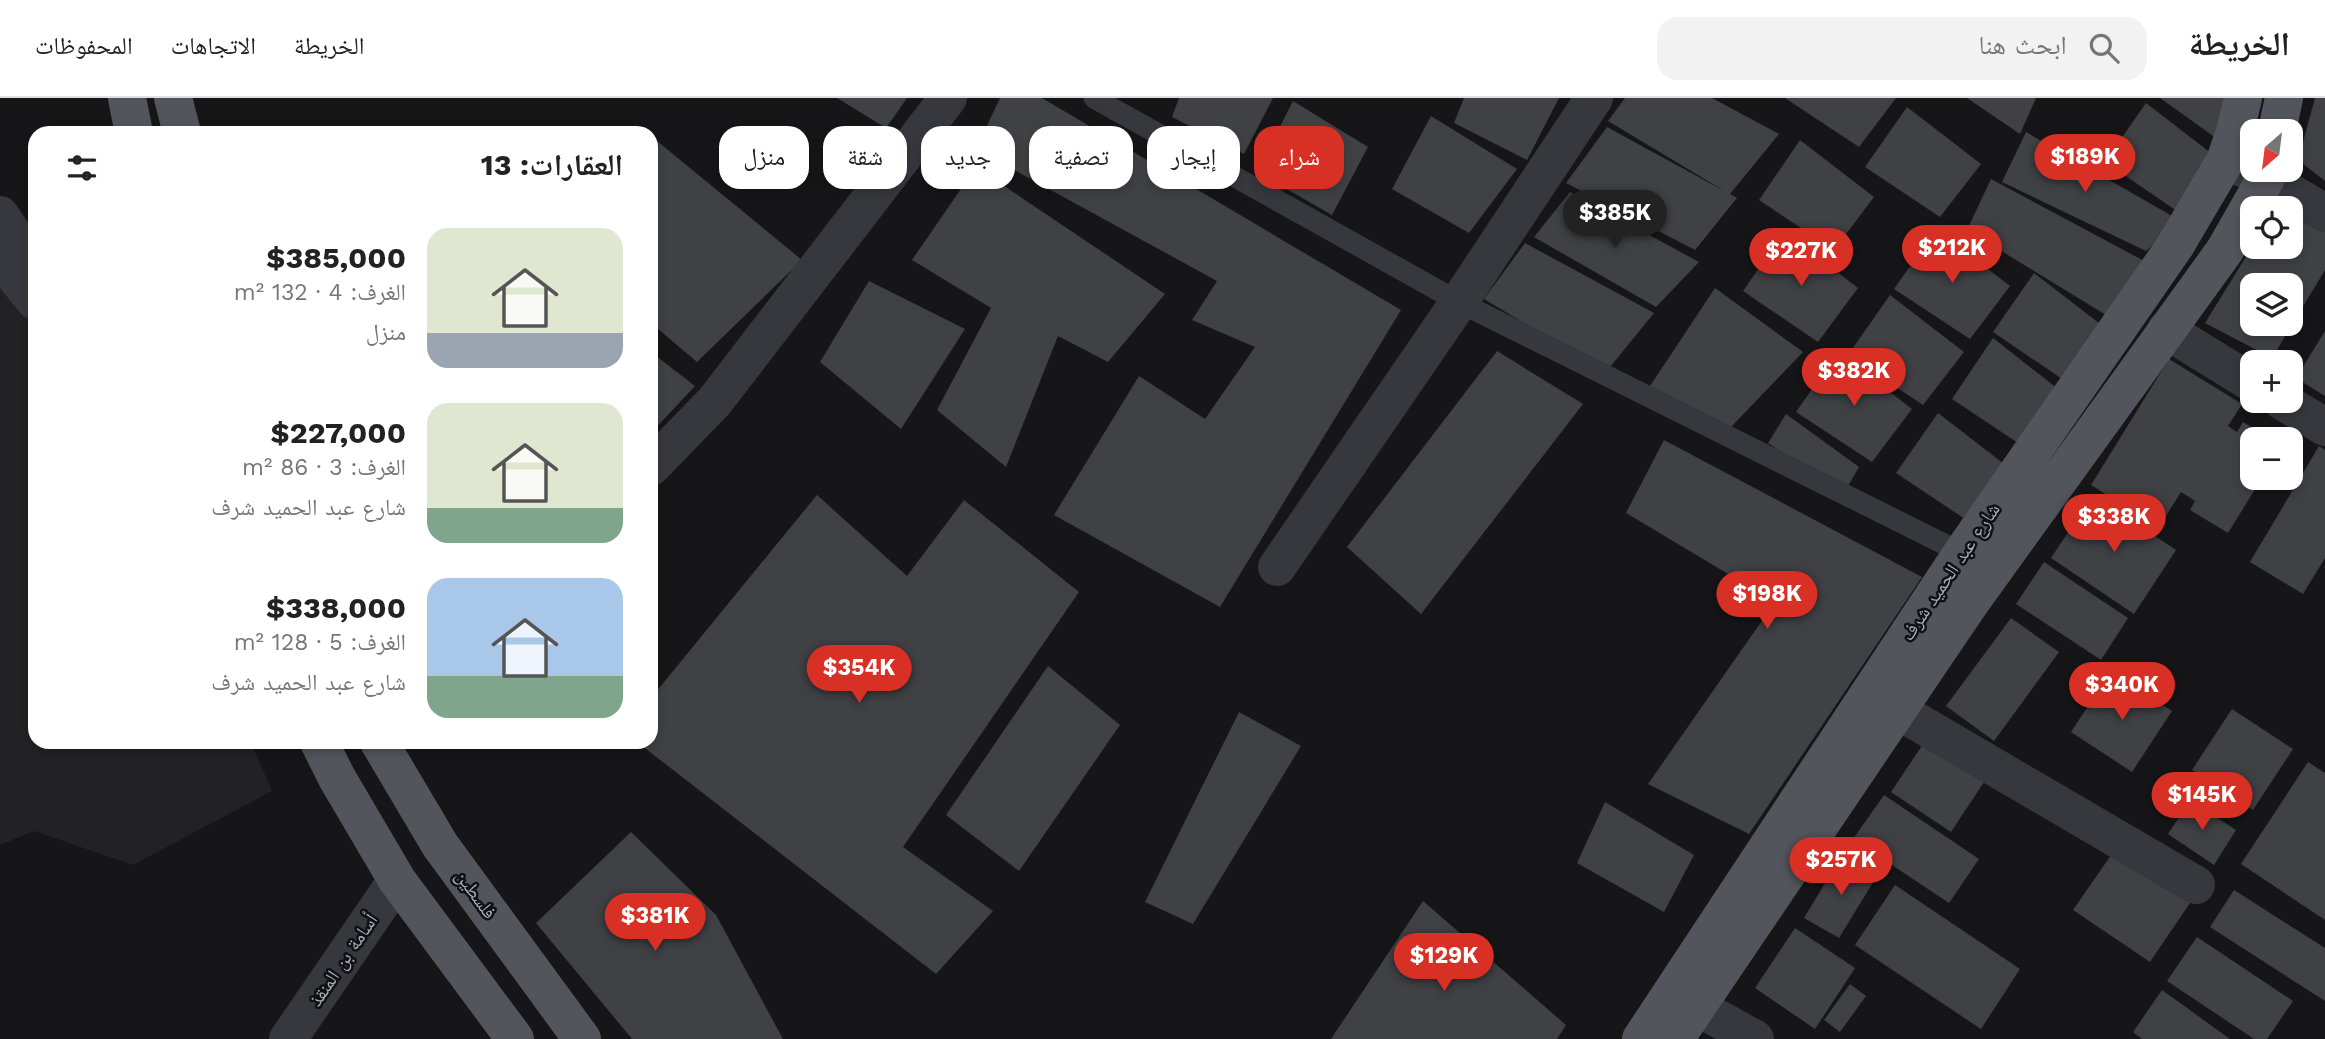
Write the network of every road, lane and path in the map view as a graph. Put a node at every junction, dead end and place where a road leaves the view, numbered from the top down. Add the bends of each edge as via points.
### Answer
1 (127, 98) edge
2 (173, 98) edge
3 (948, 98) edge
4 (1094, 98) edge
5 (1594, 98) edge
6 (2243, 98) edge
7 (2284, 98) edge
8 (2280, 119) edge
9 (133, 126) edge
10 (180, 126) edge
11 (2224, 161) junction
12 (2240, 166) edge
13 (2263, 182) edge
14 (2279, 182) edge
15 (2325, 213) edge
16 (0, 215) edge
17 (28, 256) edge
18 (0, 258) edge
19 (28, 292) edge
20 (1459, 302) junction
21 (2166, 330) junction
22 (2240, 376) edge
23 (2302, 413) edge
24 (2325, 427) edge
25 (658, 460) edge
26 (1962, 553) junction
27 (1277, 567) dead end
28 (1897, 710) junction
29 (322, 749) edge
30 (386, 749) edge
31 (397, 880) junction
32 (2196, 885) dead end
33 (1697, 1007) junction
34 (288, 1039) edge
35 (514, 1039) edge
36 (582, 1039) edge
37 (1641, 1039) edge
38 (1675, 1039) edge
39 (1755, 1039) edge

1 - 9 main road
2 - 10 main road
3 - 25 street via 715,401
4 - 20 lane
5 - 20 street
6 - 11 main road, شارع عبد الحميد شرف
7 - 8 main road
11 - 12 street
11 - 26 main road, شارع عبد الحميد شرف via 2175,246
13 - 21 main road, شارع عبد الحميد شرف via 2225,250
14 - 15 street
16 - 17 street
18 - 19 street
20 - 26 lane
20 - 27 street
21 - 22 street
21 - 28 main road, شارع عبد الحميد شرف
23 - 24 street
26 - 37 main road, شارع عبد الحميد شرف
28 - 32 street
28 - 33 main road, شارع عبد الحميد شرف
29 - 31 main road
30 - 36 main road, فلسطين via 440,845
31 - 34 street, أسامة بن المنقذ
31 - 35 main road
33 - 38 main road, شارع عبد الحميد شرف
33 - 39 street

